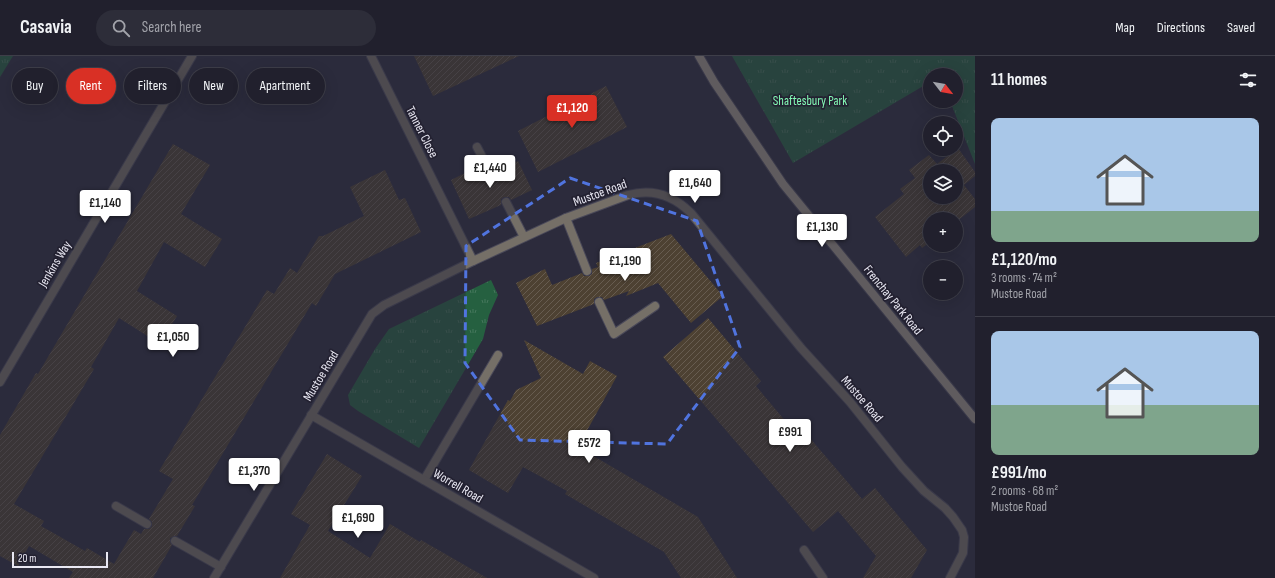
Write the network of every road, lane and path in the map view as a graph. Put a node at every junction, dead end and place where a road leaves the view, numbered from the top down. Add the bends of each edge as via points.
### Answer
1 (192, 56) edge
2 (371, 56) edge
3 (699, 56) edge
4 (477, 147) dead end
5 (491, 174) dead end
6 (506, 202) dead end
7 (566, 218) junction
8 (524, 237) junction
9 (473, 261) junction
10 (587, 271) dead end
11 (599, 302) dead end
12 (655, 306) dead end
13 (498, 355) dead end
14 (0, 382) edge
15 (311, 415) junction
16 (975, 419) edge
17 (424, 480) junction
18 (116, 506) dead end
19 (146, 524) dead end
20 (175, 540) dead end
21 (804, 550) dead end
22 (221, 567) junction
23 (214, 578) edge
24 (594, 578) edge
25 (823, 578) edge
26 (950, 578) edge

1 - 14 street, Jenkins Way
2 - 9 street, Tanner Close
3 - 16 main road, Frenchay Park Road via 783,184
4 - 5 street
6 - 8 street
7 - 8 street, Mustoe Road
7 - 10 street
7 - 26 street, Mustoe Road via 638,192 658,194 682,204 902,467 953,517 962,530 964,546 961,558
8 - 9 street, Mustoe Road
9 - 15 street, Mustoe Road via 384,305 372,314
11 - 12 street via 614,334
13 - 17 street
15 - 17 street, Worrell Road
15 - 22 street, Mustoe Road
17 - 24 street, Worrell Road
18 - 19 street
20 - 22 street
21 - 25 street
22 - 23 street, Mustoe Road

